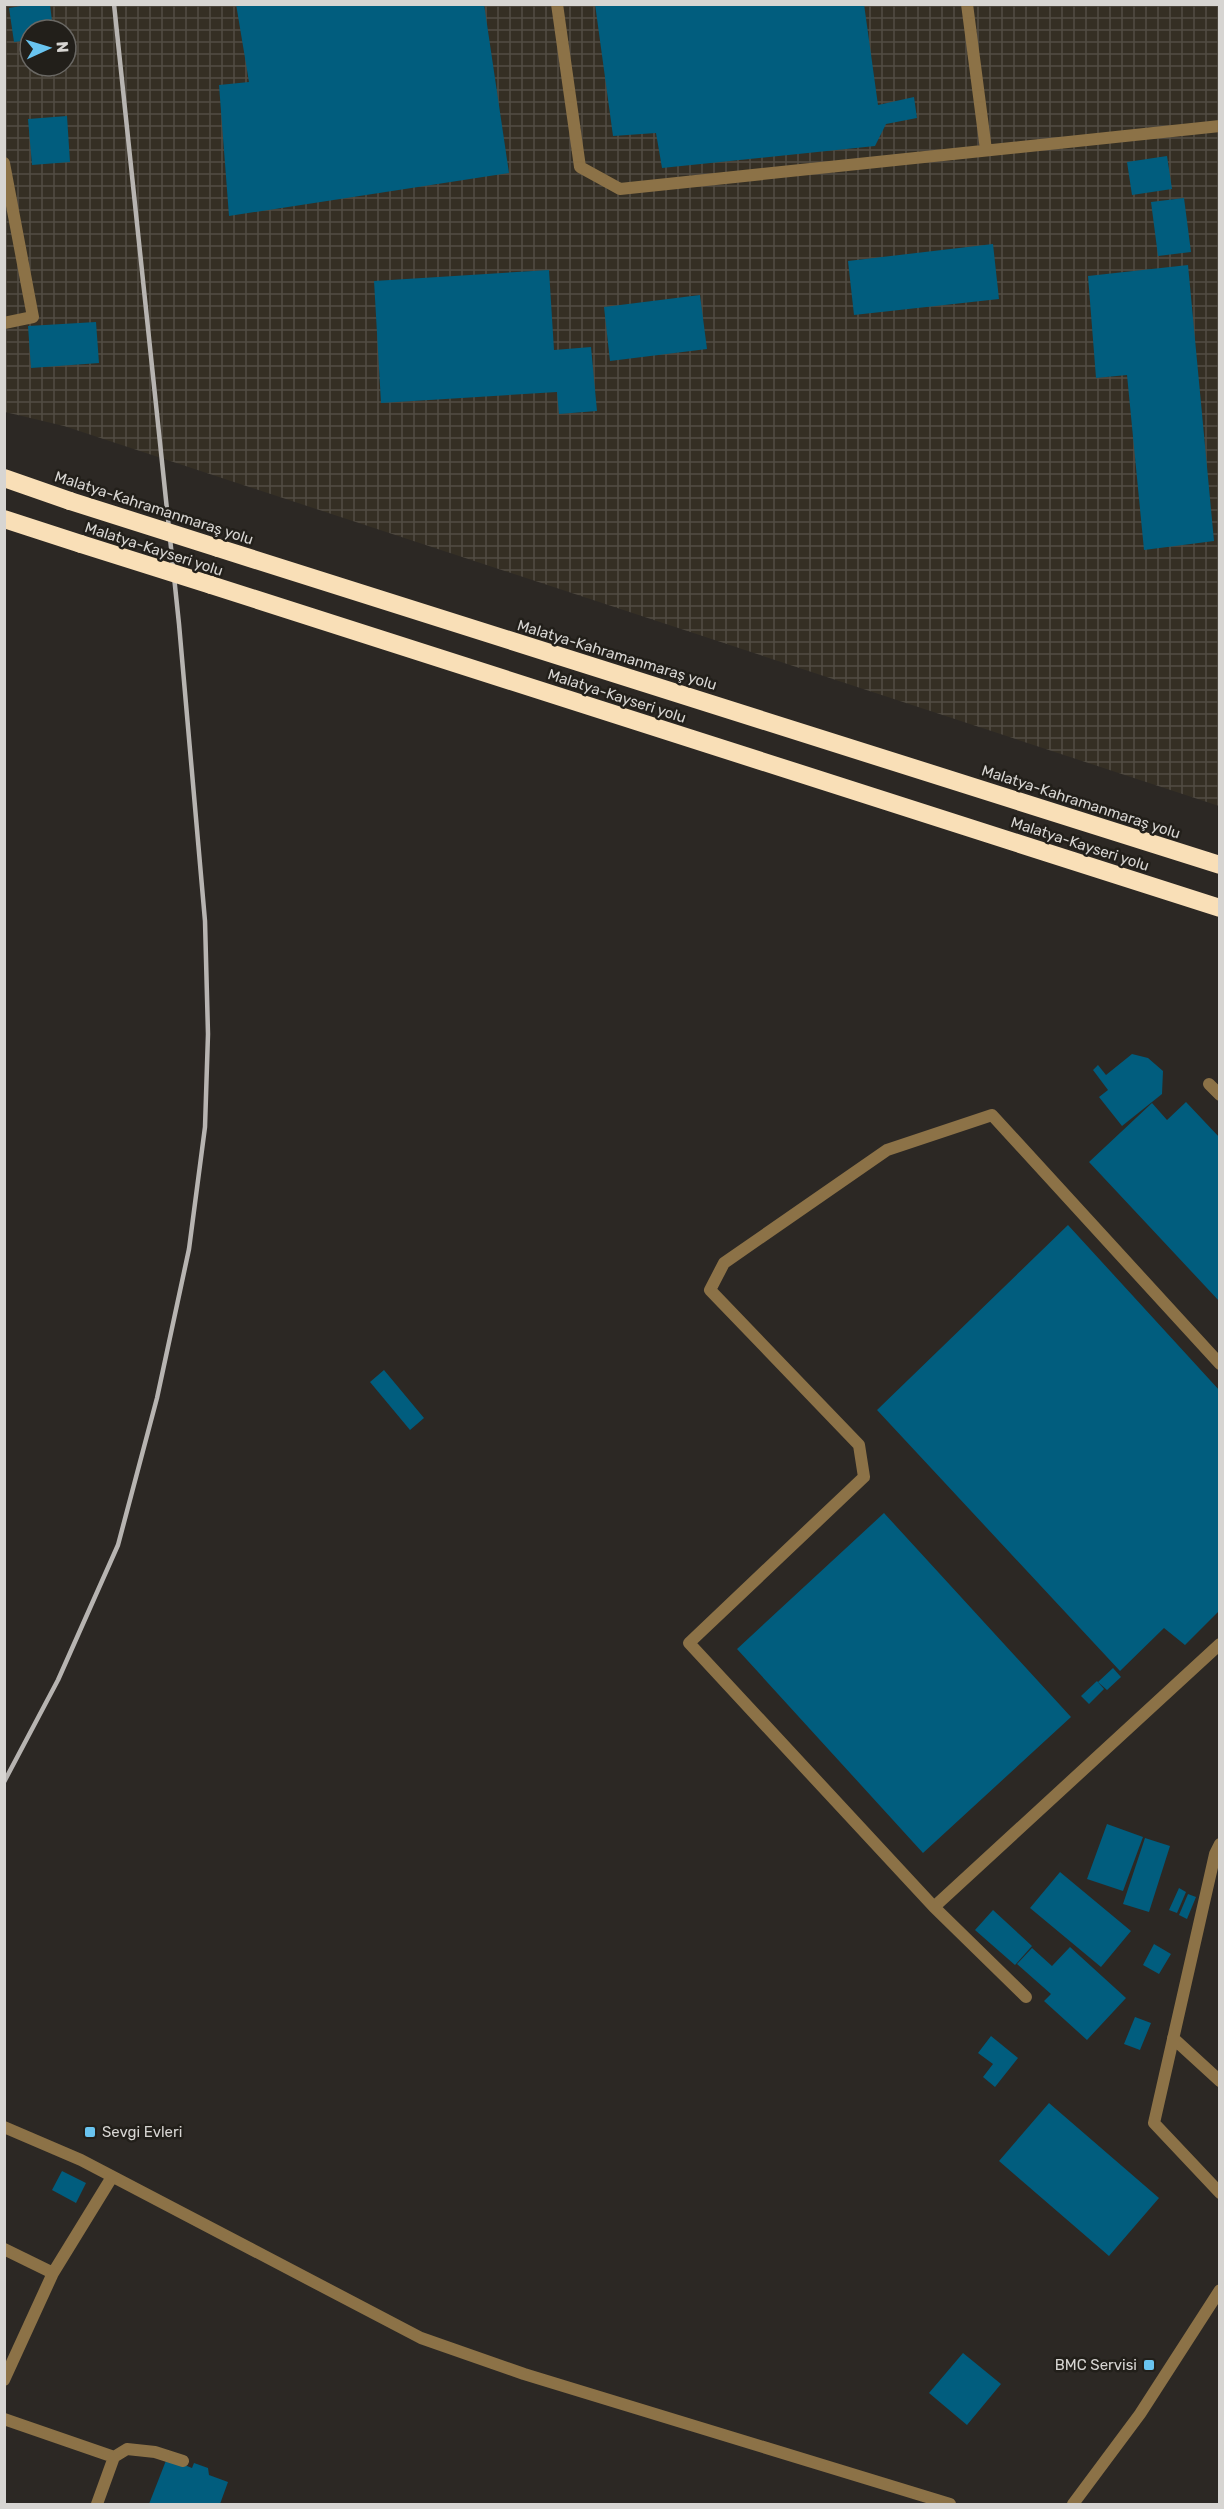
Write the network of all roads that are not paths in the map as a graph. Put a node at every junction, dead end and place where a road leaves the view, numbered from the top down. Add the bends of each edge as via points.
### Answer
1 (557, 4) edge
2 (967, 4) edge
3 (1220, 126) edge
4 (986, 150) junction
5 (4, 163) edge
6 (4, 323) edge
7 (4, 478) edge
8 (4, 519) edge
9 (1220, 865) edge
10 (1220, 908) edge
11 (1209, 1084) dead end
12 (1220, 1095) edge
13 (1220, 1364) edge
14 (1220, 1644) edge
15 (1220, 1844) edge
16 (934, 1907) junction
17 (1026, 1997) dead end
18 (1173, 2038) junction
19 (1220, 2081) edge
20 (4, 2127) edge
21 (112, 2177) junction
22 (1220, 2193) edge
23 (4, 2249) edge
24 (53, 2273) junction
25 (1220, 2290) edge
26 (4, 2346) edge
27 (17, 2352) junction
28 (4, 2380) edge
29 (4, 2419) edge
30 (114, 2457) junction
31 (183, 2461) dead end
32 (97, 2505) edge
33 (950, 2505) edge
34 (1073, 2505) edge

1 - 4 street via 580,167 620,189
2 - 4 street
3 - 4 street
5 - 6 street via 33,317
7 - 9 highway, Malatya-Kahramanmaraş yolu, bridge
8 - 10 highway, Malatya-Kayseri yolu, bridge
11 - 12 street
13 - 16 street via 992,1115 887,1150 724,1263 710,1290 859,1445 864,1477 689,1643
14 - 16 street
15 - 18 street
16 - 17 street
18 - 19 street
18 - 22 street via 1154,2123
20 - 21 street
21 - 24 street
21 - 33 street via 421,2338 524,2374
23 - 24 street
24 - 27 street
25 - 34 street via 1140,2414
26 - 27 street
27 - 28 street
29 - 30 street
30 - 31 street via 127,2449
30 - 32 street

